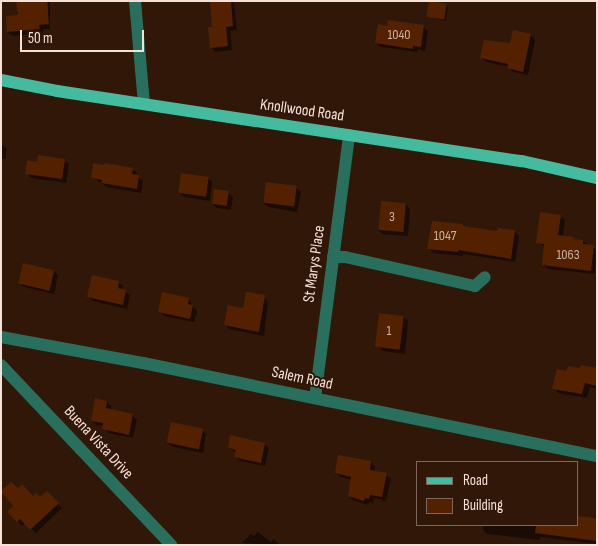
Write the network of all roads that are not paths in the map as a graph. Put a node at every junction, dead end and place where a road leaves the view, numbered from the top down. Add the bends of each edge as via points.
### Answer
1 (135, 1) edge
2 (1, 80) edge
3 (144, 104) junction
4 (349, 135) junction
5 (597, 178) edge
6 (332, 257) junction
7 (485, 277) dead end
8 (1, 337) edge
9 (1, 364) edge
10 (315, 398) junction
11 (597, 456) edge
12 (171, 545) edge

1 - 3 street
2 - 3 main road, Knollwood Road
3 - 4 main road, Knollwood Road
4 - 5 main road, Knollwood Road via 522,161
4 - 6 street, St Marys Place
6 - 7 street via 345,257 475,286
6 - 10 street, St Marys Place
8 - 10 street, Salem Road
9 - 12 street, Buena Vista Drive
10 - 11 street, Salem Road

